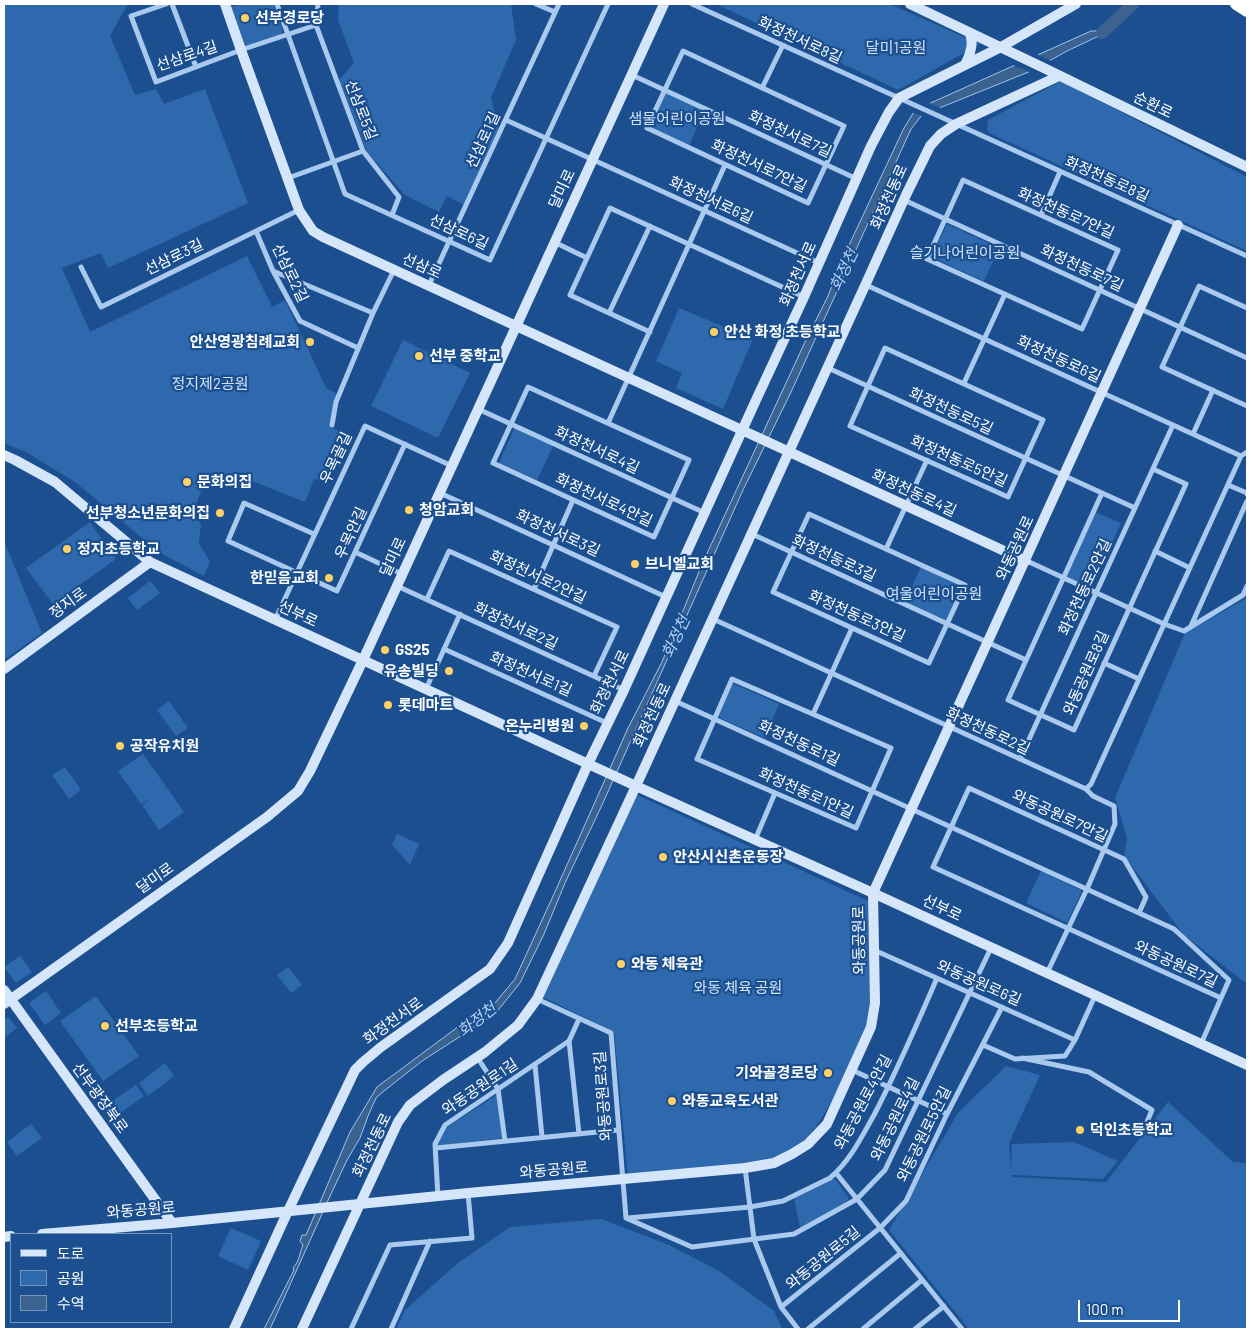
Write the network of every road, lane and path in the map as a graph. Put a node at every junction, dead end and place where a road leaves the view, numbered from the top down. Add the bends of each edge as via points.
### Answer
1 (166, 4) edge
2 (172, 4) edge
3 (225, 4) edge
4 (277, 4) edge
5 (318, 4) edge
6 (536, 4) edge
7 (559, 4) edge
8 (608, 4) edge
9 (664, 4) edge
10 (692, 4) edge
11 (910, 4) edge
12 (1076, 4) edge
13 (1236, 4) edge
14 (1247, 11) edge
15 (555, 12) junction
16 (316, 25) junction
17 (968, 32) junction
18 (288, 35) junction
19 (783, 45) junction
20 (1001, 48) junction
21 (241, 50) junction
22 (965, 65) junction
23 (196, 67) junction
24 (631, 75) junction
25 (1059, 76) junction
26 (762, 88) junction
27 (665, 90) junction
28 (899, 98) junction
29 (913, 105) joint
30 (506, 120) junction
31 (956, 124) junction
32 (546, 138) junction
33 (363, 151) junction
34 (592, 159) junction
35 (333, 162) junction
36 (826, 164) junction
37 (725, 165) junction
38 (1247, 168) edge
39 (1060, 172) junction
40 (288, 178) junction
41 (857, 179) junction
42 (904, 200) junction
43 (299, 210) junction
44 (704, 211) junction
45 (392, 215) junction
46 (1041, 215) junction
47 (945, 219) junction
48 (1178, 225) junction
49 (650, 226) junction
50 (256, 231) junction
51 (449, 242) junction
52 (554, 242) junction
53 (689, 244) junction
54 (1247, 256) edge
55 (587, 258) junction
56 (819, 264) junction
57 (81, 266) dead end
58 (394, 270) junction
59 (273, 271) junction
60 (866, 285) junction
61 (429, 286) junction
62 (1100, 290) junction
63 (1005, 294) junction
64 (804, 297) junction
65 (1247, 308) edge
66 (1140, 309) junction
67 (373, 313) junction
68 (609, 313) junction
69 (516, 325) junction
70 (1180, 327) junction
71 (650, 332) junction
72 (984, 339) junction
73 (358, 348) junction
74 (1247, 358) edge
75 (828, 368) junction
76 (629, 377) junction
77 (964, 383) junction
78 (868, 386) junction
79 (1213, 390) junction
80 (1102, 393) junction
81 (1247, 406) edge
82 (478, 409) junction
83 (608, 423) junction
84 (511, 424) junction
85 (332, 425) dead end
86 (1173, 425) junction
87 (742, 430) junction
88 (1193, 434) junction
89 (754, 436) joint
90 (405, 444) junction
91 (789, 452) junction
92 (1247, 452) edge
93 (4, 455) edge
94 (1241, 456) junction
95 (1026, 458) junction
96 (927, 460) junction
97 (452, 466) junction
98 (1153, 469) junction
99 (1064, 476) junction
100 (1228, 485) junction
101 (440, 493) junction
102 (1102, 493) junction
103 (1247, 494) edge
104 (671, 498) junction
105 (573, 500) junction
106 (1247, 501) edge
107 (906, 506) junction
108 (1135, 508) junction
109 (705, 513) junction
110 (314, 534) junction
111 (752, 534) junction
112 (554, 544) junction
113 (886, 549) junction
114 (356, 552) junction
115 (792, 552) junction
116 (1155, 552) junction
117 (1026, 560) junction
118 (150, 562) junction
119 (1190, 568) junction
120 (297, 572) junction
121 (402, 574) junction
122 (1064, 578) junction
123 (397, 586) junction
124 (1247, 586) edge
125 (534, 589) junction
126 (1096, 593) junction
127 (667, 597) junction
128 (426, 599) junction
129 (1129, 608) junction
130 (460, 614) junction
131 (713, 619) junction
132 (275, 620) junction
133 (947, 624) junction
134 (1164, 624) junction
135 (1191, 627) junction
136 (852, 628) junction
137 (987, 643) junction
138 (444, 649) junction
139 (363, 660) junction
140 (1026, 660) junction
141 (1104, 663) junction
142 (4, 669) edge
143 (830, 673) junction
144 (594, 676) junction
145 (1139, 679) junction
146 (426, 689) junction
147 (624, 690) junction
148 (675, 701) junction
149 (813, 714) junction
150 (1040, 715) junction
151 (714, 718) junction
152 (607, 723) junction
153 (949, 727) junction
154 (1020, 760) junction
155 (588, 764) junction
156 (636, 786) junction
157 (1086, 789) junction
158 (872, 790) junction
159 (775, 793) junction
160 (912, 808) junction
161 (952, 827) junction
162 (755, 840) junction
163 (1104, 850) junction
164 (1087, 889) junction
165 (873, 893) junction
166 (1139, 913) junction
167 (1068, 928) junction
168 (992, 948) junction
169 (874, 950) junction
170 (1047, 973) junction
171 (938, 978) junction
172 (4, 990) edge
173 (970, 993) junction
174 (1095, 996) junction
175 (1221, 998) junction
176 (537, 999) junction
177 (7, 1002) edge
178 (1002, 1007) junction
179 (580, 1019) junction
180 (1075, 1040) junction
181 (569, 1042) junction
182 (1201, 1044) junction
183 (982, 1045) junction
184 (476, 1057) junction
185 (1022, 1058) junction
186 (535, 1065) junction
187 (1247, 1065) edge
188 (851, 1070) junction
189 (888, 1087) junction
190 (498, 1089) junction
191 (918, 1101) junction
192 (948, 1114) junction
193 (1144, 1129) dead end
194 (618, 1130) junction
195 (579, 1134) junction
196 (542, 1137) junction
197 (505, 1141) junction
198 (436, 1148) junction
199 (746, 1168) junction
200 (836, 1173) junction
201 (622, 1178) junction
202 (468, 1193) junction
203 (438, 1196) junction
204 (857, 1199) junction
205 (360, 1204) junction
206 (750, 1207) junction
207 (288, 1211) junction
208 (626, 1218) junction
209 (172, 1223) junction
210 (880, 1228) junction
211 (54, 1233) edge
212 (754, 1239) junction
213 (430, 1241) junction
214 (901, 1253) junction
215 (922, 1280) junction
216 (944, 1306) junction
217 (781, 1307) junction
218 (234, 1329) edge
219 (302, 1329) edge
220 (351, 1329) edge
221 (391, 1329) edge
222 (798, 1329) edge
223 (808, 1329) edge
224 (863, 1329) edge
225 (915, 1329) edge
226 (962, 1329) edge

1 - 23 street, 선삼로4길 via 131,16 156,82
2 - 23 street
3 - 21 street, 선삼로
4 - 18 street, 선삼로6길
5 - 16 street, 선삼로5길
6 - 15 street
7 - 15 street, 선삼로1길
8 - 32 street, 선삼로6길
9 - 24 street, 달미로
10 - 19 street, 화정천서로8길
11 - 17 street
12 - 20 street, 화정천서로
13 - 14 highway
15 - 30 street, 선삼로1길
16 - 18 street, 선삼로4길
16 - 33 street, 선삼로5길
17 - 20 street
17 - 22 street via 972,39 971,51
18 - 21 street, 선삼로4길
18 - 35 street, 선삼로6길
19 - 26 street
19 - 28 street, 화정천서로8길
20 - 22 street, 화정천서로
20 - 25 street, 순환로
21 - 23 street, 선삼로4길
21 - 40 street, 선삼로
22 - 28 street, 화정천서로
24 - 27 street, 화정천서로7길
24 - 34 street, 달미로
25 - 31 street, 화정천동로
25 - 38 street, 순환로
26 - 27 street, 화정천서로7안길 via 683,51
26 - 36 street, 화정천서로7안길 via 844,126
27 - 36 street, 화정천서로7길
27 - 37 street, 화정천서로7안길 via 647,128
28 - 29 street, 화정천서로8길
28 - 41 street, 화정천서로 via 888,112
29 - 31 street, 화정천동로8길
30 - 32 street, 화정천서로6길
30 - 51 street, 선삼로1길
31 - 39 street, 화정천동로8길
31 - 42 street, 화정천동로 via 932,142
32 - 34 street, 화정천서로6길
32 - 51 street, 선삼로6길 via 490,260
33 - 35 street
33 - 45 street, 선삼로5길 via 399,197
34 - 44 street, 화정천서로6길
34 - 52 street, 달미로
35 - 40 street
35 - 45 street, 선삼로6길 via 345,194
36 - 37 street, 화정천서로7안길 via 808,203
36 - 41 street, 화정천서로7길
37 - 44 street
39 - 46 street
39 - 48 street, 화정천동로8길
40 - 43 street, 선삼로
41 - 56 street, 화정천서로
42 - 47 street, 화정천동로7길
42 - 60 street, 화정천동로
43 - 50 street, 선삼로3길
43 - 58 street, 선삼로 via 313,231
44 - 53 street
44 - 56 street, 화정천서로6길
45 - 51 street, 선삼로6길
46 - 47 street, 화정천동로7안길 via 963,180
46 - 62 street, 화정천동로7안길 via 1118,250
47 - 62 street, 화정천동로7길
47 - 63 street, 화정천동로7안길 via 927,258
48 - 54 street, 화정천동로8길
48 - 66 street, 와동공원로
49 - 53 street
49 - 55 street via 610,208
49 - 68 street
50 - 57 street, 선삼로3길 via 101,307
50 - 59 street, 선삼로2길
51 - 61 street, 선삼로1길
52 - 55 street
52 - 69 street, 달미로
53 - 64 street
53 - 71 street
55 - 68 street via 570,295
56 - 64 street, 화정천서로
58 - 61 street, 선삼로
58 - 67 street
59 - 67 street
59 - 73 street, 선삼로2길 via 300,321
60 - 72 street, 화정천동로6길
60 - 75 street, 화정천동로
61 - 69 street, 선삼로
62 - 63 street, 화정천동로7안길 via 1082,329
62 - 66 street, 화정천동로7길
63 - 72 street
64 - 87 street, 화정천서로
65 - 70 street via 1200,286
66 - 70 street, 화정천동로7길
66 - 80 street, 와동공원로
67 - 73 street
68 - 71 street
69 - 76 street, 선삼로
69 - 82 street, 달미로
70 - 74 street, 화정천동로7길
70 - 79 street via 1162,367
71 - 76 street
72 - 77 street
72 - 80 street, 화정천동로6길
73 - 85 street via 336,402
75 - 78 street, 화정천동로5길
75 - 91 street, 화정천동로
76 - 83 street
76 - 87 street, 선삼로
77 - 78 street, 화정천동로5안길 via 885,348
77 - 95 street, 화정천동로5안길 via 1043,420
78 - 95 street, 화정천동로5길
78 - 96 street, 화정천동로5안길 via 850,426
79 - 81 street
79 - 88 street
80 - 86 street, 화정천동로6길
80 - 99 street, 와동공원로
82 - 84 street, 화정천서로4길
82 - 97 street, 달미로
83 - 84 street, 화정천서로4안길 via 528,387
83 - 104 street, 화정천서로4안길 via 688,460
84 - 104 street, 화정천서로4길
84 - 105 street, 화정천서로4안길 via 493,463
86 - 88 street, 화정천동로6길
86 - 98 street, 화정천동로2안길
87 - 89 street, 선삼로
87 - 109 street, 화정천서로
88 - 94 street, 화정천동로6길
89 - 91 street, 화정천동로4길
90 - 97 street, 우목골길
90 - 110 street, 우목골길 via 364,426
90 - 114 street, 우목안길
91 - 107 street, 화정천동로4길
91 - 111 street, 화정천동로
92 - 94 street
93 - 118 street, 선부로 via 55,482
94 - 100 street
95 - 96 street, 화정천동로5안길 via 1008,497
95 - 99 street, 화정천동로5길
96 - 107 street
97 - 101 street, 달미로
98 - 108 street, 화정천동로2안길
98 - 116 street, 와동공원로8길 via 1186,484
99 - 102 street
99 - 117 street, 와동공원로
100 - 103 street
100 - 119 street
101 - 112 street, 화정천서로3길
101 - 121 street, 달미로
102 - 108 street
102 - 122 street, 와동공원로8길
104 - 105 street, 화정천서로4안길 via 654,536
104 - 109 street, 화정천서로4길
105 - 112 street
106 - 135 street
107 - 113 street
107 - 117 street, 화정천동로4길
108 - 126 street, 화정천동로2안길
109 - 127 street, 화정천서로
110 - 120 street, 우목골길
110 - 120 street via 244,503 228,541
111 - 115 street, 화정천동로3길
111 - 131 street, 화정천동로
112 - 125 street
112 - 127 street, 화정천서로3길
113 - 115 street, 화정천동로3안길 via 809,514
113 - 133 street, 화정천동로3안길 via 965,585
114 - 120 street, 우목안길 via 337,591
114 - 121 street
115 - 133 street, 화정천동로3길
115 - 136 street, 화정천동로3안길 via 773,592
116 - 119 street
116 - 129 street, 와동공원로8길
117 - 122 street
117 - 137 street, 와동공원로
118 - 132 street, 선부로
118 - 142 street, 정지로
119 - 134 street
120 - 132 street, 우목골길
121 - 123 street, 달미로
122 - 126 street
122 - 140 street, 와동공원로8길
123 - 128 street, 화정천서로2길
123 - 139 street, 달미로
124 - 135 street via 1243,595
125 - 128 street, 화정천서로2안길 via 449,550
125 - 144 street, 화정천서로2안길 via 617,627
126 - 129 street
126 - 150 street, 화정천동로2안길
127 - 147 street, 화정천서로
128 - 130 street, 화정천서로2길
129 - 134 street
129 - 141 street, 와동공원로8길
130 - 138 street
130 - 144 street, 화정천서로2길
131 - 143 street, 화정천동로2길
131 - 148 street, 화정천동로
132 - 139 street, 선부로
133 - 136 street, 화정천동로3안길 via 929,663
133 - 137 street, 화정천동로3길
134 - 135 street via 1184,631
134 - 145 street
136 - 143 street
137 - 140 street, 화정천동로3길
137 - 153 street, 와동공원로
138 - 146 street
138 - 152 street, 화정천서로1길
139 - 146 street, 선부로
139 - 177 street, 달미로 via 298,790 267,817
140 - 150 street, 와동공원로8길 via 1008,700
141 - 145 street
141 - 150 street, 와동공원로8길 via 1074,730
143 - 149 street
143 - 153 street, 화정천동로2길
144 - 147 street, 화정천서로2길
145 - 157 street
146 - 155 street, 선부로
147 - 152 street, 화정천서로
148 - 151 street, 화정천동로1길
148 - 156 street, 화정천동로
149 - 151 street, 화정천동로1안길 via 732,679
149 - 158 street, 화정천동로1안길 via 891,748
150 - 154 street, 화정천동로2안길
151 - 158 street, 화정천동로1길
151 - 159 street, 화정천동로1안길 via 697,759
152 - 155 street, 화정천서로
153 - 154 street, 화정천동로2길
153 - 160 street, 와동공원로
154 - 157 street, 화정천동로2길
155 - 156 street, 선부로
155 - 207 street, 화정천서로 via 498,959 490,969 381,1047 355,1070
156 - 162 street, 선부로
156 - 176 street, 화정천동로
157 - 163 street, 화정천동로2길 via 1114,806 1115,824
158 - 159 street, 화정천동로1안길 via 856,828
158 - 160 street, 화정천동로1길
159 - 162 street
160 - 161 street, 와동공원로7길
160 - 165 street, 와동공원로
161 - 163 street, 와동공원로7안길 via 969,788
161 - 164 street, 와동공원로7길
161 - 167 street, 와동공원로7길 via 934,866
162 - 165 street, 선부로
163 - 164 street
163 - 166 street, 와동공원로7안길 via 1124,859 1146,897
164 - 166 street, 와동공원로7길
164 - 167 street
165 - 168 street, 선부로
165 - 169 street, 와동공원로
166 - 175 street, 와동공원로7길 via 1174,929 1229,980
167 - 170 street
167 - 175 street, 와동공원로7길
168 - 170 street, 선부로
168 - 173 street, 와동공원로4길
169 - 171 street, 와동공원로6길
169 - 188 street, 와동공원로 via 875,1003 871,1027
170 - 174 street, 선부로
171 - 173 street, 와동공원로6길
171 - 189 street, 와동공원로4안길
172 - 177 street, 선부광장북로
173 - 178 street, 와동공원로6길
173 - 191 street, 와동공원로4길
174 - 180 street
174 - 182 street, 선부로
175 - 182 street
176 - 179 street, 와동공원로3길
176 - 184 street, 화정천동로 via 518,1025
177 - 209 street, 선부광장북로
178 - 180 street, 와동공원로6길
178 - 183 street, 와동공원로5안길
179 - 181 street
179 - 194 street, 와동공원로3길 via 611,1034
180 - 185 street via 1065,1056
181 - 186 street, 와동공원로1길
181 - 195 street
182 - 187 street, 선부로
183 - 185 street via 1015,1059
183 - 192 street, 와동공원로5안길
184 - 190 street
184 - 205 street, 화정천동로 via 410,1105 398,1122
185 - 193 street via 1089,1072 1152,1110
186 - 190 street, 와동공원로1길
186 - 196 street
188 - 189 street
188 - 199 street, 와동공원로 via 826,1124 808,1144 774,1163
189 - 191 street
189 - 200 street, 와동공원로4안길 via 856,1149
190 - 197 street
190 - 198 street, 와동공원로1길 via 445,1125
191 - 192 street
191 - 204 street, 와동공원로4길 via 885,1170
192 - 210 street, 와동공원로5안길 via 906,1201
194 - 195 street
194 - 201 street, 와동공원로3길
195 - 196 street
196 - 197 street
197 - 198 street
198 - 203 street, 와동공원로1길
199 - 201 street, 와동공원로
199 - 206 street, 와동공원로5길
200 - 204 street, 와동공원로5길
200 - 206 street, 와동공원로4안길 via 783,1201
201 - 202 street, 와동공원로
201 - 208 street
202 - 203 street, 와동공원로
202 - 213 street via 472,1238
203 - 205 street, 와동공원로
204 - 210 street, 와동공원로5길
204 - 212 street, 와동공원로4길 via 794,1234
205 - 207 street, 와동공원로
205 - 219 street, 화정천동로
206 - 208 street, 와동공원로4안길
206 - 212 street, 와동공원로5길
207 - 209 street, 와동공원로
207 - 218 street, 화정천서로
208 - 212 street, 와동공원로4길 via 692,1247
209 - 211 street, 와동공원로
210 - 214 street, 와동공원로5길
210 - 217 street, 와동공원로5길
212 - 217 street, 와동공원로5길
213 - 220 street via 390,1245
213 - 221 street
214 - 215 street, 와동공원로5길
214 - 223 street
215 - 216 street, 와동공원로5길
215 - 224 street
216 - 225 street
216 - 226 street, 와동공원로5길
217 - 222 street, 와동공원로5길

